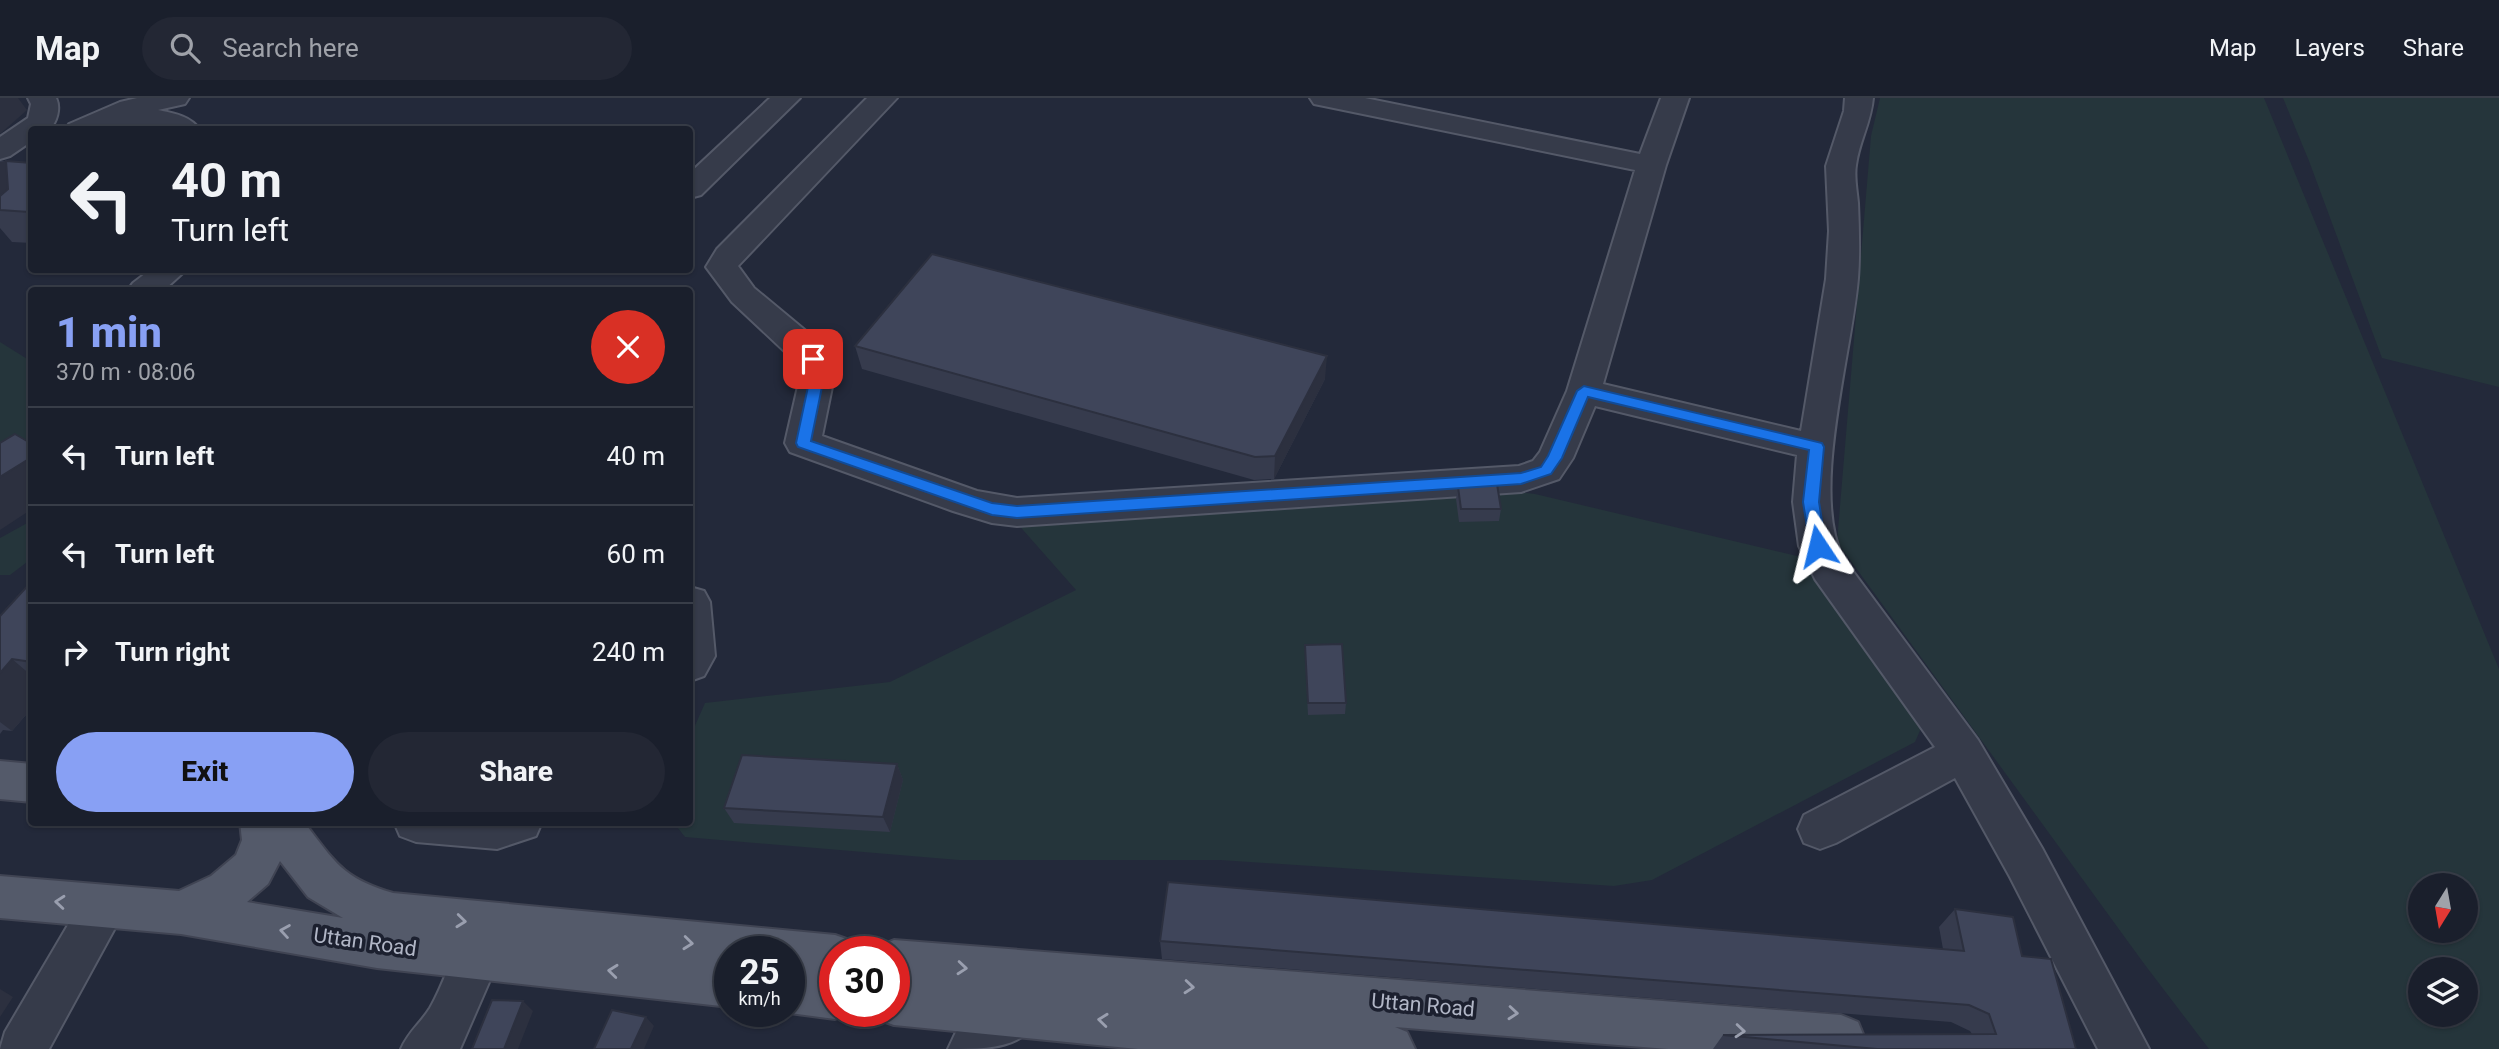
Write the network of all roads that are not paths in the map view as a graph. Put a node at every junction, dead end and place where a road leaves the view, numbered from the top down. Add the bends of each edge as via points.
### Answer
1 (42, 98) edge
2 (786, 98) edge
3 (883, 98) edge
4 (1324, 98) edge
5 (1675, 98) edge
6 (1859, 98) edge
7 (161, 100) edge
8 (34, 126) edge
9 (88, 126) edge
10 (120, 126) edge
11 (177, 126) edge
12 (28, 130) edge
13 (0, 150) edge
14 (0, 161) edge
15 (28, 163) edge
16 (1650, 164) junction
17 (693, 186) edge
18 (166, 273) edge
19 (148, 287) edge
20 (1584, 391) junction
21 (1816, 447) junction
22 (693, 634) edge
23 (693, 659) edge
24 (1963, 753) junction
25 (0, 780) edge
26 (28, 783) edge
27 (263, 826) edge
28 (279, 826) edge
29 (463, 826) edge
30 (507, 826) edge
31 (1820, 829) dead end
32 (0, 897) edge
33 (104, 906) junction
34 (181, 914) junction
35 (714, 946) edge
36 (476, 957) junction
37 (910, 964) edge
38 (714, 982) edge
39 (910, 1003) edge
40 (1020, 1013) junction
41 (1820, 1043) edge
42 (1885, 1043) edge
43 (22, 1049) edge
44 (426, 1049) edge
45 (973, 1049) edge
46 (1390, 1049) edge
47 (2124, 1049) edge

1 - 8 street via 41,121
2 - 17 street
3 - 20 street via 722,267 743,295 813,359 816,382 803,443 966,501 1017,512 1508,480 1546,470
4 - 16 street
5 - 16 street
6 - 21 street via 1841,166 1842,279
7 - 9 street
10 - 11 street via 149,117
12 - 13 street
14 - 15 street
16 - 20 street
18 - 19 street
20 - 21 street
21 - 24 street via 1811,502 1818,546 1829,568
22 - 23 street
24 - 31 street
24 - 47 street
25 - 26 main road
27 - 34 main road via 263,852 250,874 223,894
28 -> 35 main road, Uttan Road via 317,877 347,900 393,914
29 - 30 street
33 -> 32 main road, Uttan Road
33 - 34 main road, Uttan Road
33 - 43 street
36 -> 34 main road, Uttan Road
38 -> 36 main road, Uttan Road
36 - 44 street via 444,1031
37 -> 41 main road, Uttan Road
39 - 40 main road
40 - 45 street
46 -> 40 main road
41 - 42 main road, Uttan Road

